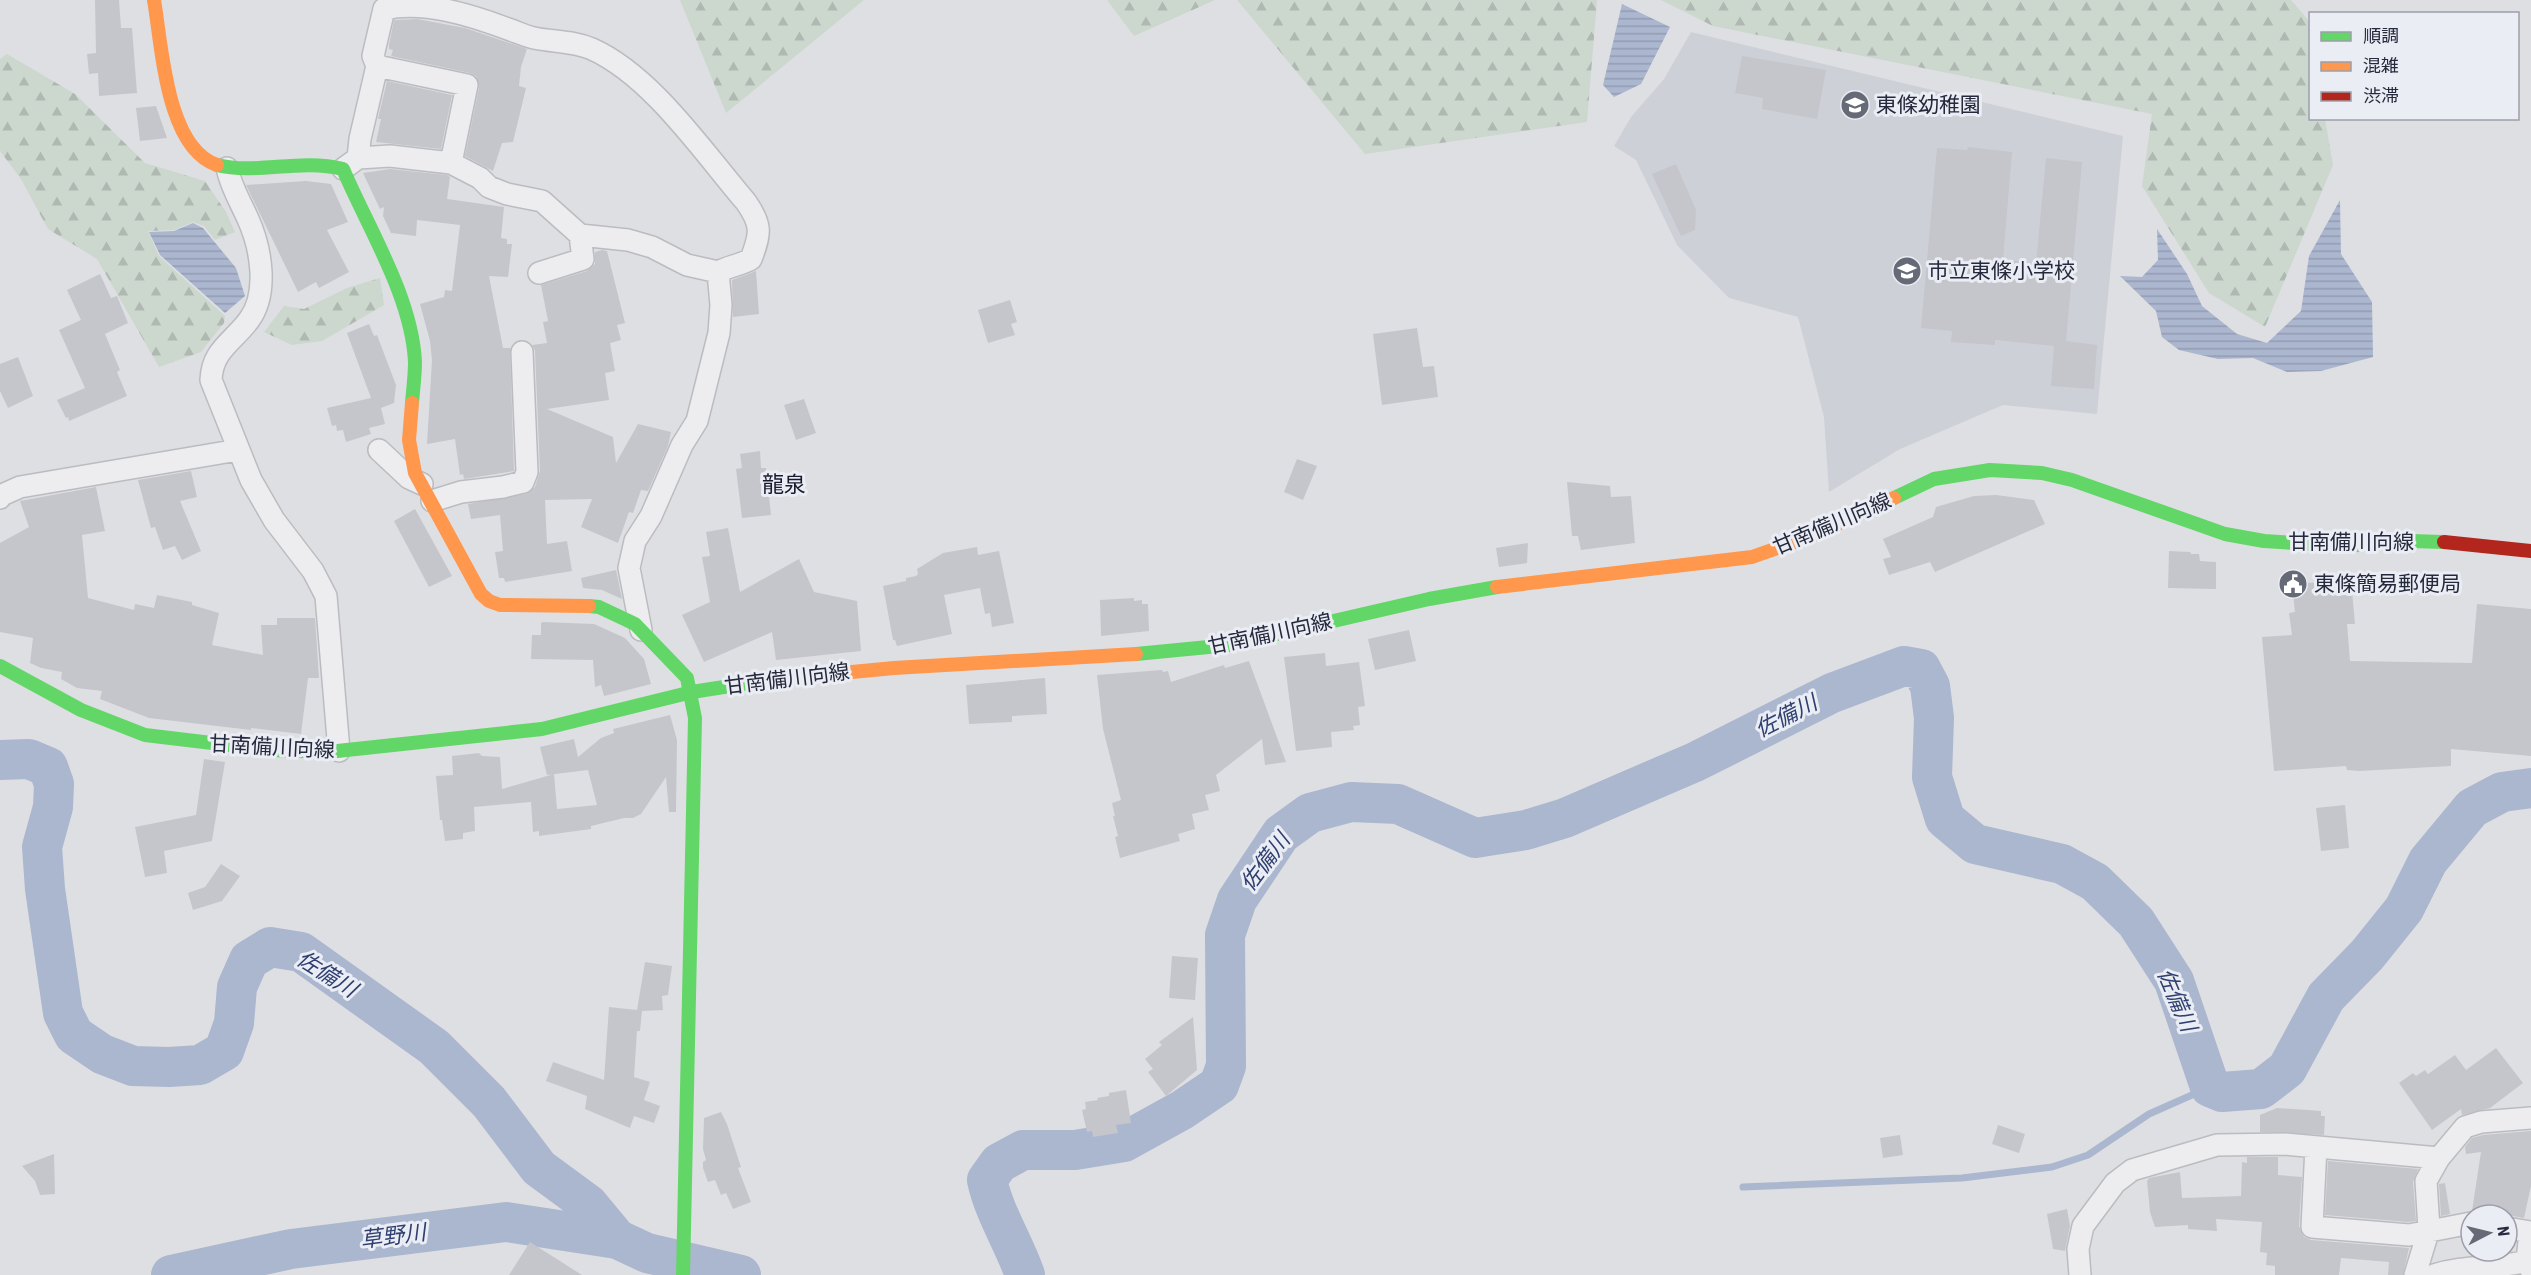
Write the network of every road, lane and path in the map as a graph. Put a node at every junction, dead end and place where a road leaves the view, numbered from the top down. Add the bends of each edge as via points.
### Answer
1 (154, 0) edge
2 (377, 66) junction
3 (452, 163) junction
4 (351, 164) junction
5 (227, 168) junction
6 (580, 235) junction
7 (718, 272) junction
8 (539, 273) dead end
9 (522, 352) dead end
10 (238, 450) junction
11 (379, 450) dead end
12 (427, 493) junction
13 (0, 498) edge
14 (2531, 551) edge
15 (640, 630) junction
16 (0, 666) edge
17 (692, 692) junction
18 (339, 751) junction
19 (2531, 1118) edge
20 (2316, 1147) junction
21 (2439, 1158) junction
22 (2459, 1225) edge
23 (2429, 1229) junction
24 (2531, 1229) edge
25 (2529, 1266) edge
26 (683, 1275) edge
27 (2080, 1275) edge
28 (2415, 1275) edge
29 (2434, 1275) edge

1 - 5 main road via 171,92 186,137 198,155
2 - 3 street via 467,85
2 - 4 street
2 - 7 street via 374,56 384,9 398,5 419,5 480,18 534,38 590,48 609,58 659,99 758,218 752,259
3 - 4 street via 390,156
3 - 6 street via 489,187 542,201
4 - 5 main road
4 - 12 main road via 387,259 413,347 409,449 415,473
5 - 10 street via 260,258 256,310 212,365 211,380
6 - 7 street via 628,240 687,265
6 - 8 street via 583,259
7 - 15 street via 719,333 697,421 635,541 629,568
9 - 12 street via 527,472 523,482
10 - 13 street via 20,487
10 - 18 street via 250,480 274,520 313,571 326,596
11 - 12 street
12 - 15 main road via 475,583 489,601 513,606 599,607
14 - 17 main road, 甘南備川向線 via 2443,542 2344,546 2264,541 2186,522 2072,480 2033,472 1990,470 1934,479 1809,537 1752,557 1429,599 1228,645 824,674
15 - 17 main road via 678,667
16 - 18 main road, 甘南備川向線 via 81,710 145,735 270,750
17 - 18 main road, 甘南備川向線 via 542,729
17 - 26 main road via 695,729
19 - 21 street via 2481,1122 2465,1128
20 - 21 street
20 - 23 street via 2312,1227 2409,1235
20 - 27 street via 2217,1145 2132,1170 2115,1183 2083,1226 2078,1249
21 - 23 street via 2426,1181
22 - 23 street
23 - 28 street
24 - 25 street
25 - 29 street via 2471,1267

